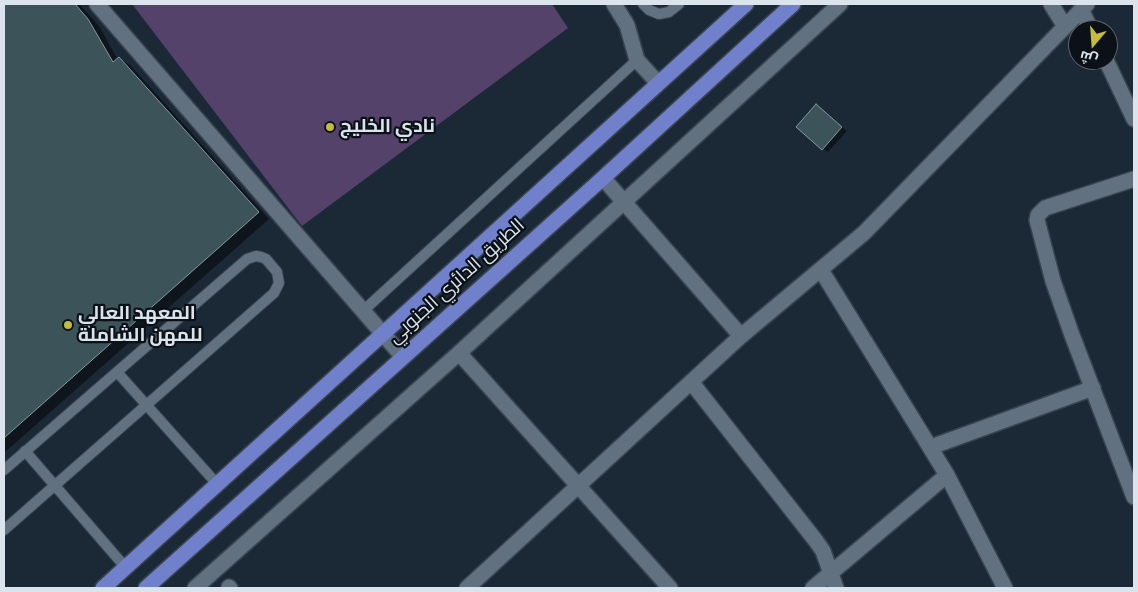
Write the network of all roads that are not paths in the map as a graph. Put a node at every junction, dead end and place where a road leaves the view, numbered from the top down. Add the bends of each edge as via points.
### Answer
1 (98, 4) edge
2 (614, 4) edge
3 (643, 4) edge
4 (679, 4) edge
5 (746, 4) edge
6 (793, 4) edge
7 (840, 4) edge
8 (1051, 4) edge
9 (1084, 6) edge
10 (1088, 20) edge
11 (1064, 25) junction
12 (637, 60) junction
13 (1111, 70) edge
14 (658, 83) junction
15 (1134, 119) edge
16 (603, 178) junction
17 (1134, 179) edge
18 (624, 202) junction
19 (821, 270) junction
20 (363, 311) junction
21 (383, 334) junction
22 (741, 336) junction
23 (459, 353) junction
24 (403, 357) junction
25 (117, 372) junction
26 (692, 383) junction
27 (1093, 388) junction
28 (146, 405) junction
29 (931, 446) junction
30 (25, 452) junction
31 (4, 470) edge
32 (1130, 474) edge
33 (947, 475) junction
34 (217, 484) junction
35 (578, 485) junction
36 (54, 486) junction
37 (1134, 497) edge
38 (4, 530) edge
39 (126, 568) junction
40 (830, 574) junction
41 (103, 588) edge
42 (146, 588) edge
43 (195, 588) edge
44 (467, 588) edge
45 (670, 588) edge
46 (813, 588) edge
47 (836, 588) edge
48 (1005, 588) edge

1 - 20 street
2 - 12 street via 627,25
3 - 4 lane via 659,14 669,12
5 - 14 main road, الطريق الدائري الجنوبي
6 - 16 main road, الطريق الدائري الجنوبي
7 - 18 street
8 - 11 street
9 - 10 street
9 - 11 street
11 - 19 street via 864,233
12 - 14 street
12 - 20 lane
13 - 15 street
14 - 21 main road, الطريق الدائري الجنوبي
16 - 18 street
16 - 24 main road, الطريق الدائري الجنوبي
17 - 27 street via 1045,208 1038,215 1053,281
18 - 22 street
18 - 23 street
19 - 22 street
19 - 29 street
20 - 21 street
21 - 24 street
21 - 34 main road, الطريق الدائري الجنوبي
22 - 26 street
23 - 35 street
23 - 43 street
24 - 42 main road, الطريق الدائري الجنوبي
25 - 28 lane
25 - 28 lane via 247,259 261,257 273,267 279,277 274,293
25 - 30 lane
26 - 35 street
26 - 40 street via 816,541
27 - 29 street
27 - 32 street
28 - 34 lane
28 - 36 lane
29 - 33 street
30 - 31 lane
30 - 36 lane
32 - 37 street
33 - 40 street
33 - 48 street
34 - 39 main road, الطريق الدائري الجنوبي
35 - 44 street
35 - 45 street
36 - 38 lane
36 - 39 lane
39 - 41 main road, الطريق الدائري الجنوبي
40 - 46 street
40 - 47 street

